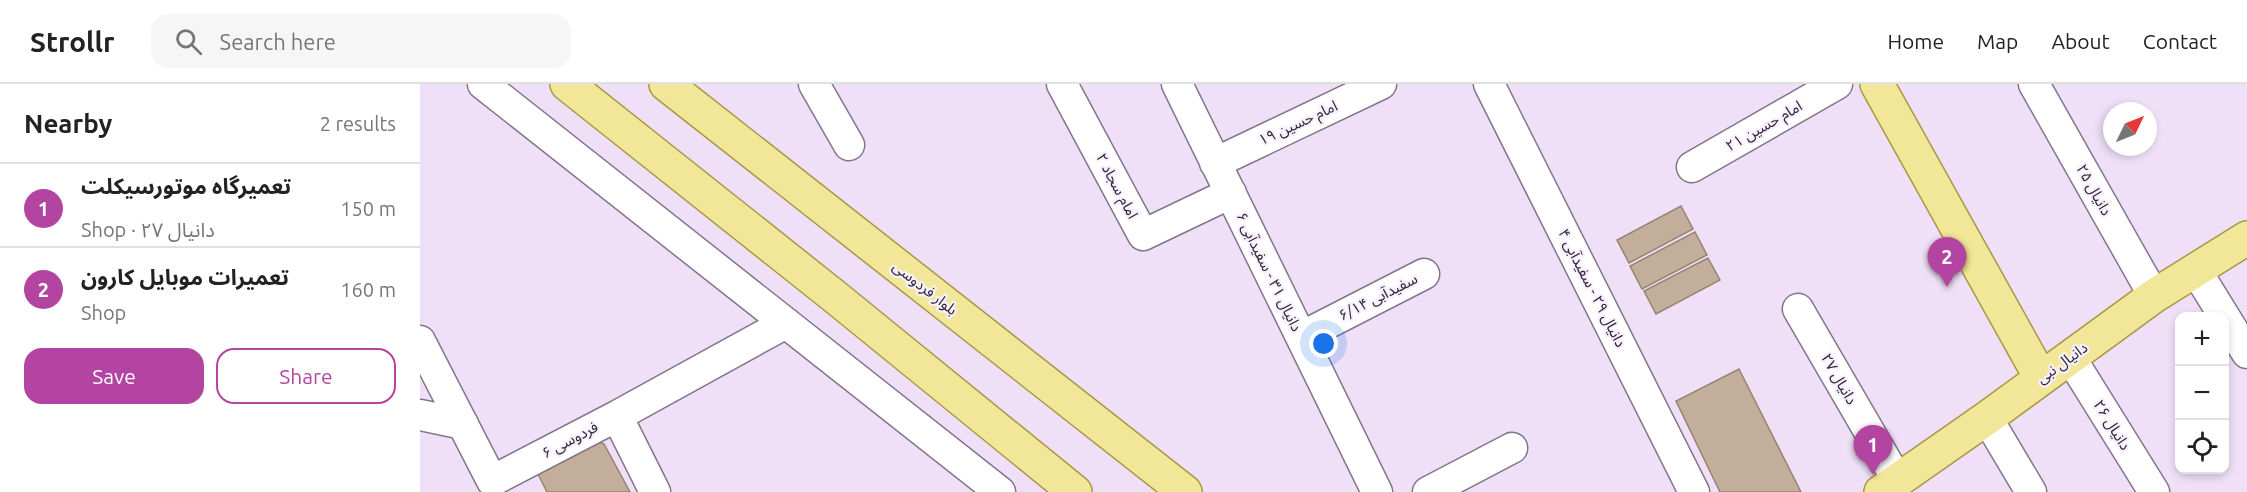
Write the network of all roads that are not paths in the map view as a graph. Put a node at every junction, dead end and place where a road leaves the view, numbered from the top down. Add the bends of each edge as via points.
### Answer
1 (483, 84) edge
2 (567, 84) edge
3 (666, 84) edge
4 (814, 84) edge
5 (1062, 84) edge
6 (1177, 84) edge
7 (1381, 84) edge
8 (1490, 84) edge
9 (1837, 84) edge
10 (1877, 84) edge
11 (2034, 84) edge
12 (849, 145) dead end
13 (1215, 163) junction
14 (1692, 167) dead end
15 (1231, 193) junction
16 (2247, 238) edge
17 (2195, 269) junction
18 (1424, 274) dead end
19 (2154, 296) junction
20 (1798, 309) dead end
21 (786, 323) junction
22 (1301, 337) junction
23 (420, 341) edge
24 (2247, 353) edge
25 (2070, 357) junction
26 (2041, 378) junction
27 (420, 415) edge
28 (617, 416) junction
29 (1987, 418) junction
30 (464, 424) junction
31 (1512, 448) dead end
32 (1889, 487) edge
33 (656, 492) edge
34 (1000, 492) edge
35 (1075, 492) edge
36 (1185, 492) edge
37 (1377, 492) edge
38 (1428, 492) edge
39 (1694, 492) edge
40 (2031, 492) edge
41 (2154, 492) edge

1 - 21 street
2 - 35 main road
3 - 36 main road, بلوار فردوسی
4 - 12 street
5 - 15 street, امام سجاد ۲ via 1143,235
6 - 13 street, دانیال ۳۱ - سفیدآبی ۶
7 - 13 street, امام حسین ۱۹
8 - 39 street, دانیال ۲۹ - سفیدآبی ۴
9 - 14 street, امام حسین ۲۱
10 - 26 main road
11 - 19 street, دانیال ۲۵
13 - 15 street, دانیال ۳۱ - سفیدآبی ۶
15 - 22 street, دانیال ۳۱ - سفیدآبی ۶
16 - 17 main road, دانیال نبی
17 - 19 main road, دانیال نبی
17 - 24 street
18 - 22 street, سفیدآبی ۶/۱۴
19 - 25 main road, دانیال نبی
20 - 32 street, دانیال ۲۷
21 - 28 street, فردوسی ۶
21 - 34 street
22 - 37 street, دانیال ۳۱ - سفیدآبی ۶
23 - 30 street, فردوسی ۶
25 - 26 main road, دانیال نبی
25 - 41 street, دانیال ۲۶
26 - 29 main road, دانیال نبی
27 - 30 street
28 - 30 street, فردوسی ۶ via 492,481
28 - 33 street
29 - 32 main road, دانیال نبی
29 - 40 street
31 - 38 street

